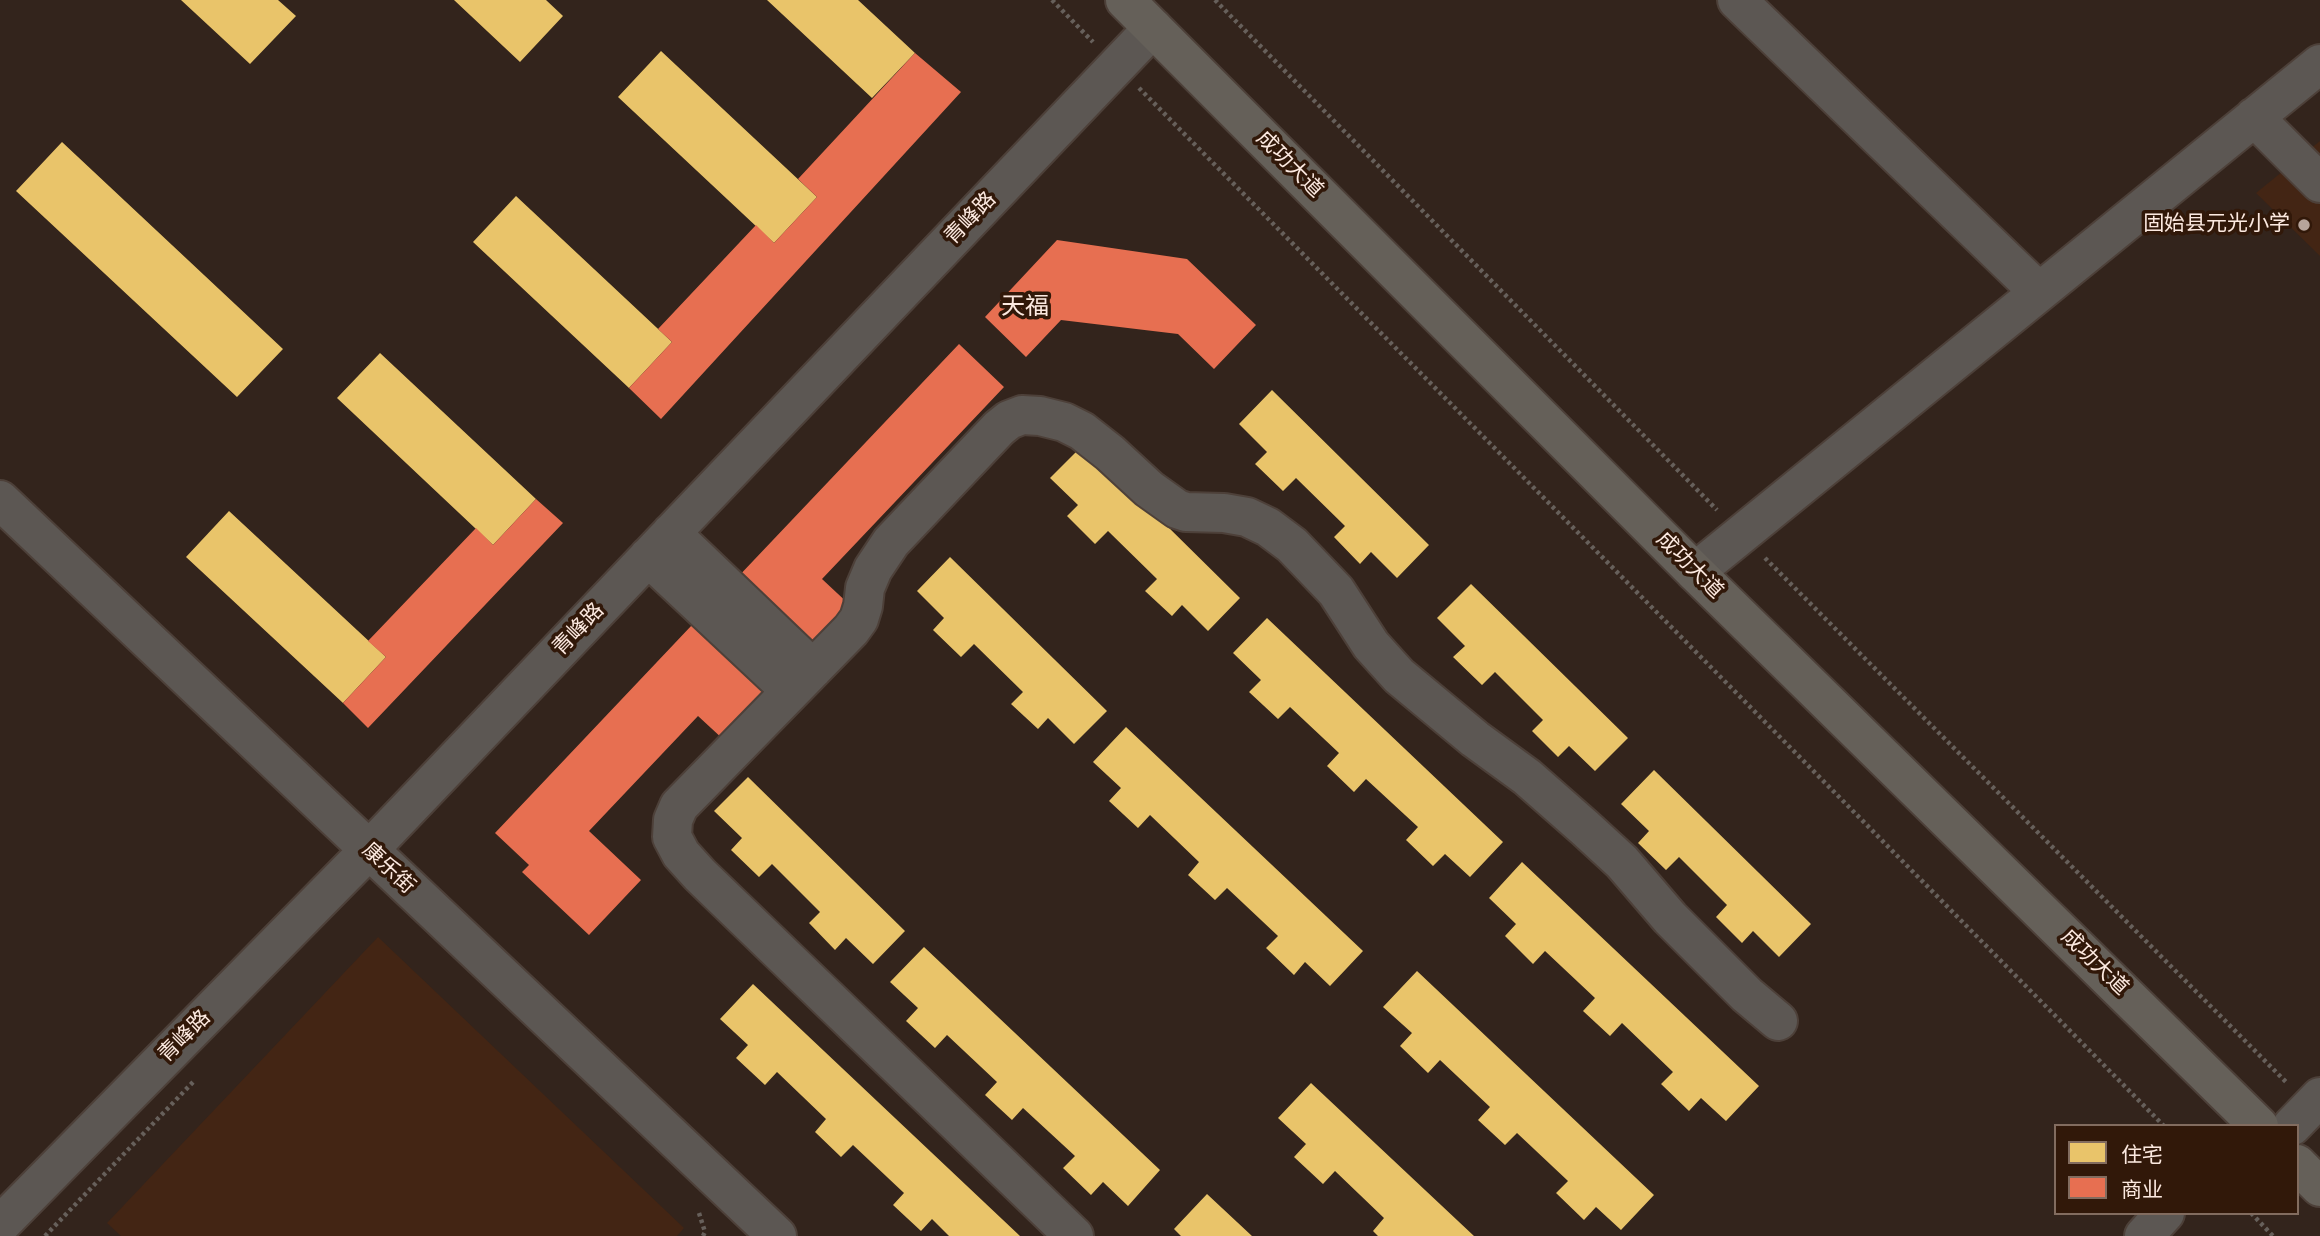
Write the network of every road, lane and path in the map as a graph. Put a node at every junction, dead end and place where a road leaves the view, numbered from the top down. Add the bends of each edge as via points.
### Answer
1 (1052, 0) edge
2 (1125, 0) edge
3 (1737, 0) edge
4 (1153, 28) junction
5 (2320, 64) edge
6 (1117, 66) junction
7 (2254, 117) junction
8 (2320, 183) edge
9 (2039, 292) junction
10 (0, 500) edge
11 (659, 545) junction
12 (1695, 572) junction
13 (802, 680) junction
14 (368, 851) junction
15 (1778, 1021) dead end
16 (2320, 1097) edge
17 (2162, 1124) edge
18 (2253, 1124) edge
19 (2293, 1124) edge
20 (2299, 1166) edge
21 (2320, 1187) edge
22 (2163, 1215) edge
23 (2253, 1215) edge
24 (0, 1225) edge
25 (771, 1234) edge
26 (1074, 1236) edge
27 (2144, 1236) edge
28 (2273, 1236) edge

1 - 6 path
2 - 4 main road, 成功大道
3 - 9 street
4 - 6 street, 青峰路
4 - 12 main road, 成功大道
5 - 7 street
6 - 11 street, 青峰路
6 - 17 path
7 - 8 street
7 - 9 street
9 - 12 street
10 - 14 street, 康乐街
11 - 13 street
11 - 14 street, 青峰路
12 - 18 main road, 成功大道
13 - 15 street via 859,619 873,569 891,542 999,428 1023,415 1064,422 1094,440 1177,509 1247,517 1292,544 1336,591 1371,645 1399,676 1585,828 1622,862 1670,918
13 - 26 street via 679,806 672,837 700,875
14 - 24 street, 青峰路
14 - 25 street, 康乐街
16 - 19 street
20 - 21 main road
22 - 27 street
23 - 28 path

